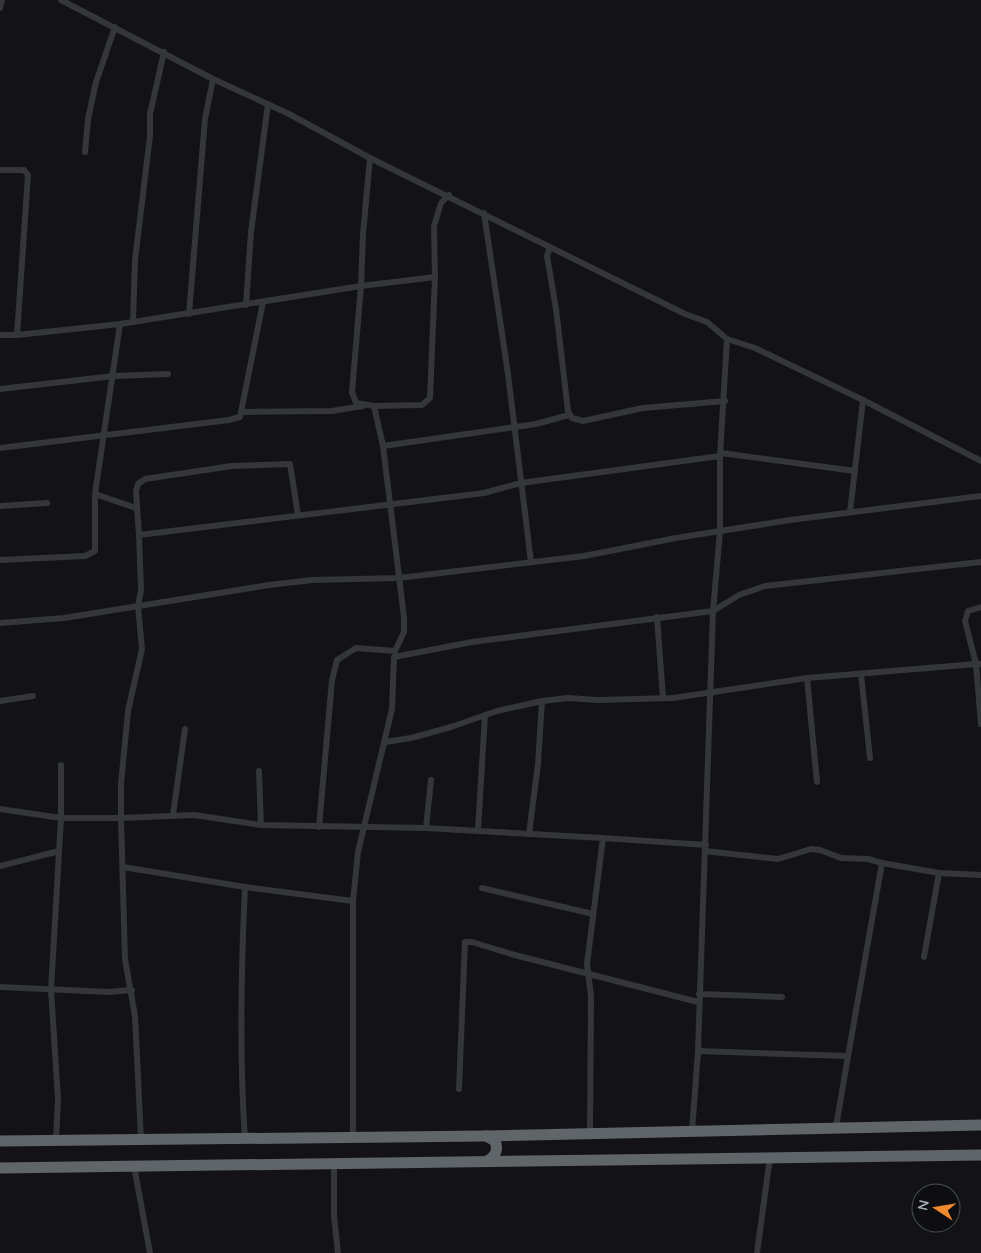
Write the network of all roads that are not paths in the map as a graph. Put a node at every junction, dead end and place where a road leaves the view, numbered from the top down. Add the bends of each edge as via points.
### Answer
1 (2, 0) edge
2 (61, 0) edge
3 (0, 8) edge
4 (115, 27) junction
5 (164, 52) junction
6 (213, 79) junction
7 (268, 104) junction
8 (85, 152) dead end
9 (370, 158) junction
10 (0, 170) edge
11 (448, 195) junction
12 (484, 212) junction
13 (550, 247) junction
14 (435, 278) junction
15 (361, 286) junction
16 (263, 302) junction
17 (246, 305) junction
18 (189, 314) junction
19 (133, 322) junction
20 (120, 324) junction
21 (0, 334) edge
22 (17, 335) junction
23 (727, 339) junction
24 (168, 374) dead end
25 (114, 376) junction
26 (0, 389) edge
27 (863, 400) junction
28 (724, 401) junction
29 (364, 406) junction
30 (374, 406) junction
31 (242, 412) junction
32 (569, 415) junction
33 (514, 428) junction
34 (103, 436) junction
35 (383, 446) junction
36 (0, 448) edge
37 (720, 455) junction
38 (981, 461) edge
39 (855, 470) junction
40 (521, 483) junction
41 (96, 494) junction
42 (981, 496) edge
43 (47, 503) dead end
44 (391, 504) junction
45 (0, 506) edge
46 (136, 508) junction
47 (850, 512) junction
48 (298, 515) junction
49 (720, 531) junction
50 (138, 535) junction
51 (0, 560) edge
52 (531, 562) junction
53 (981, 562) edge
54 (399, 578) junction
55 (138, 606) junction
56 (981, 607) edge
57 (713, 611) junction
58 (657, 617) junction
59 (0, 623) edge
60 (395, 654) junction
61 (978, 664) edge
62 (861, 674) junction
63 (807, 678) junction
64 (711, 691) junction
65 (33, 696) dead end
66 (662, 698) junction
67 (0, 701) edge
68 (542, 701) junction
69 (485, 715) junction
70 (981, 724) edge
71 (185, 728) dead end
72 (384, 742) junction
73 (870, 758) dead end
74 (61, 765) dead end
75 (259, 771) dead end
76 (431, 780) dead end
77 (817, 782) dead end
78 (0, 809) edge
79 (173, 815) junction
80 (61, 818) junction
81 (121, 818) junction
82 (261, 825) junction
83 (319, 827) junction
84 (364, 828) junction
85 (426, 828) junction
86 (478, 830) junction
87 (529, 834) junction
88 (604, 838) junction
89 (706, 848) junction
90 (59, 851) junction
91 (882, 863) junction
92 (0, 866) edge
93 (123, 867) junction
94 (939, 873) junction
95 (981, 874) edge
96 (245, 887) junction
97 (482, 888) dead end
98 (353, 900) junction
99 (593, 914) junction
100 (924, 957) dead end
101 (589, 975) junction
102 (0, 987) edge
103 (51, 990) junction
104 (132, 990) junction
105 (700, 994) junction
106 (782, 997) dead end
107 (698, 1002) junction
108 (698, 1051) junction
109 (848, 1056) junction
110 (459, 1089) dead end
111 (981, 1125) edge
112 (836, 1127) junction
113 (692, 1131) junction
114 (590, 1134) junction
115 (486, 1136) junction
116 (245, 1138) junction
117 (353, 1138) junction
118 (141, 1139) junction
119 (56, 1140) junction
120 (0, 1141) edge
121 (981, 1155) edge
122 (770, 1157) junction
123 (487, 1161) junction
124 (334, 1163) junction
125 (134, 1165) junction
126 (0, 1168) edge
127 (150, 1253) edge
128 (338, 1253) edge
129 (757, 1253) edge

1 - 3 street
2 - 4 street
4 - 5 street
4 - 8 street via 96,82
5 - 6 street
5 - 19 street via 150,114
6 - 7 street
6 - 18 street via 204,119
7 - 9 street
7 - 17 street via 251,232
9 - 11 street
9 - 15 street
10 - 22 street via 24,170 28,175
11 - 12 street
11 - 14 street via 441,203 434,226
12 - 13 street
12 - 33 street
13 - 23 street via 707,322
13 - 32 street via 547,256
14 - 15 street
14 - 30 street via 430,398 422,405
15 - 16 street
15 - 29 street via 352,392 356,403
16 - 17 street
16 - 31 street
17 - 18 street
18 - 19 street
19 - 20 street
20 - 22 street
20 - 25 street
21 - 22 street
23 - 27 street via 755,348
23 - 28 street
24 - 25 street
25 - 26 street
25 - 34 street
27 - 38 street
27 - 39 street
28 - 32 street via 643,408 583,421
28 - 37 street
29 - 30 street
29 - 31 street via 332,411
30 - 35 street
31 - 34 street via 240,417 229,420
32 - 33 street
33 - 35 street
33 - 40 street
34 - 36 street
34 - 41 street
35 - 44 street
37 - 39 street
37 - 40 street
37 - 49 street
39 - 47 street
40 - 44 street via 484,493
40 - 52 street
41 - 46 street
41 - 51 street via 96,547 91,555
42 - 47 street
43 - 45 street
44 - 48 street
44 - 54 street
46 - 48 street via 138,484 145,479 232,466 290,464
46 - 50 street
47 - 49 street
48 - 50 street
49 - 52 street via 584,556
49 - 57 street
50 - 55 street
52 - 54 street
53 - 57 street via 765,586 739,595
54 - 55 street via 295,582
54 - 60 street via 404,632
55 - 59 street via 64,618
55 - 81 street via 142,649 128,711
56 - 61 street via 968,610 966,615
57 - 58 street
57 - 64 street
58 - 60 street
58 - 66 street
60 - 72 street via 392,709
60 - 83 street via 356,648 337,660 332,680
61 - 62 street
61 - 70 street
62 - 63 street
62 - 73 street
63 - 64 street
63 - 77 street
64 - 66 street
64 - 89 street
65 - 67 street
66 - 68 street
68 - 69 street
68 - 87 street
69 - 72 street via 443,730
69 - 86 street
71 - 79 street
72 - 84 street
74 - 80 street
75 - 82 street
76 - 85 street
78 - 80 street
79 - 81 street
79 - 82 street
80 - 81 street
80 - 90 street
81 - 93 street
82 - 83 street
83 - 84 street
84 - 85 street
84 - 98 street
85 - 86 street
86 - 87 street
87 - 88 street
88 - 89 street
88 - 99 street
89 - 91 street via 778,859 811,849 841,858
89 - 105 street
90 - 92 street
90 - 103 street
91 - 94 street
91 - 109 street
93 - 96 street
93 - 104 street via 125,959
94 - 95 street
94 - 100 street
96 - 98 street
96 - 116 street via 242,1087
97 - 99 street
98 - 117 street
99 - 101 street via 587,964
101 - 107 street
101 - 110 street via 465,942
101 - 114 street
102 - 103 street
103 - 104 street
103 - 119 street via 58,1099
104 - 118 street
105 - 106 street
105 - 107 street
107 - 108 street
108 - 109 street
108 - 113 street
109 - 112 street
111 - 112 highway
112 - 113 highway
113 - 114 highway
114 - 115 highway
115 - 117 highway
115 - 123 highway via 497,1144 495,1155
116 - 117 highway
116 - 118 highway
118 - 119 highway
119 - 120 highway
121 - 122 highway
122 - 123 highway
122 - 129 street
123 - 124 highway
124 - 125 highway
124 - 128 street
125 - 126 highway
125 - 127 street

